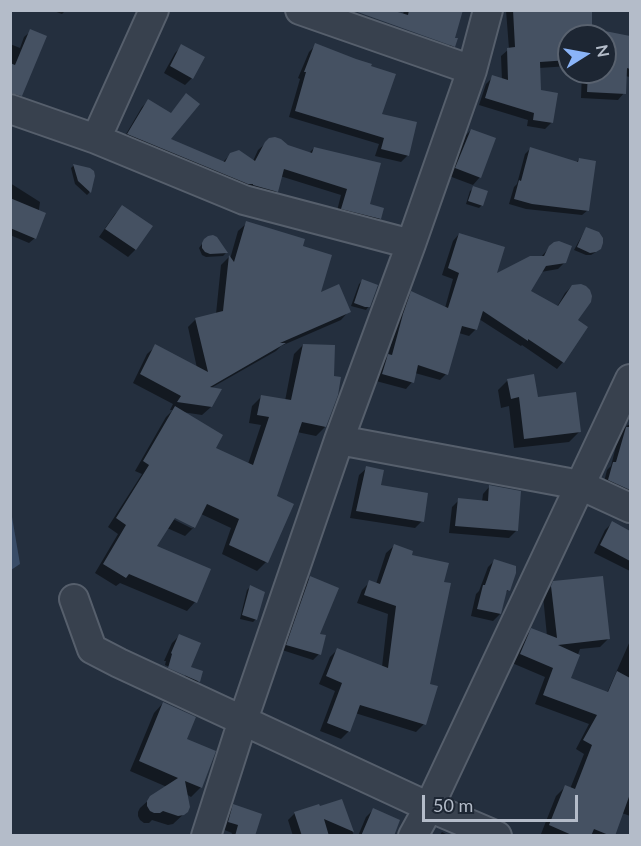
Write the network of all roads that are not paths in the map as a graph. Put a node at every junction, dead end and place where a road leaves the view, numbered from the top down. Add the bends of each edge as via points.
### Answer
1 (154, 10) edge
2 (300, 10) edge
3 (488, 10) edge
4 (472, 70) junction
5 (10, 109) edge
6 (96, 139) junction
7 (411, 244) junction
8 (630, 379) edge
9 (339, 440) junction
10 (580, 485) junction
11 (630, 508) edge
12 (74, 599) dead end
13 (243, 720) junction
14 (429, 807) junction
15 (206, 836) edge
16 (413, 836) edge
17 (497, 836) edge

1 - 6 street
2 - 4 street
3 - 4 street
4 - 7 street
5 - 6 street
6 - 7 street via 244,200
7 - 9 street
8 - 10 street
9 - 10 street
9 - 13 street
10 - 11 street
10 - 14 street
12 - 13 street via 92,649
13 - 14 street
13 - 15 street
14 - 16 street
14 - 17 street

